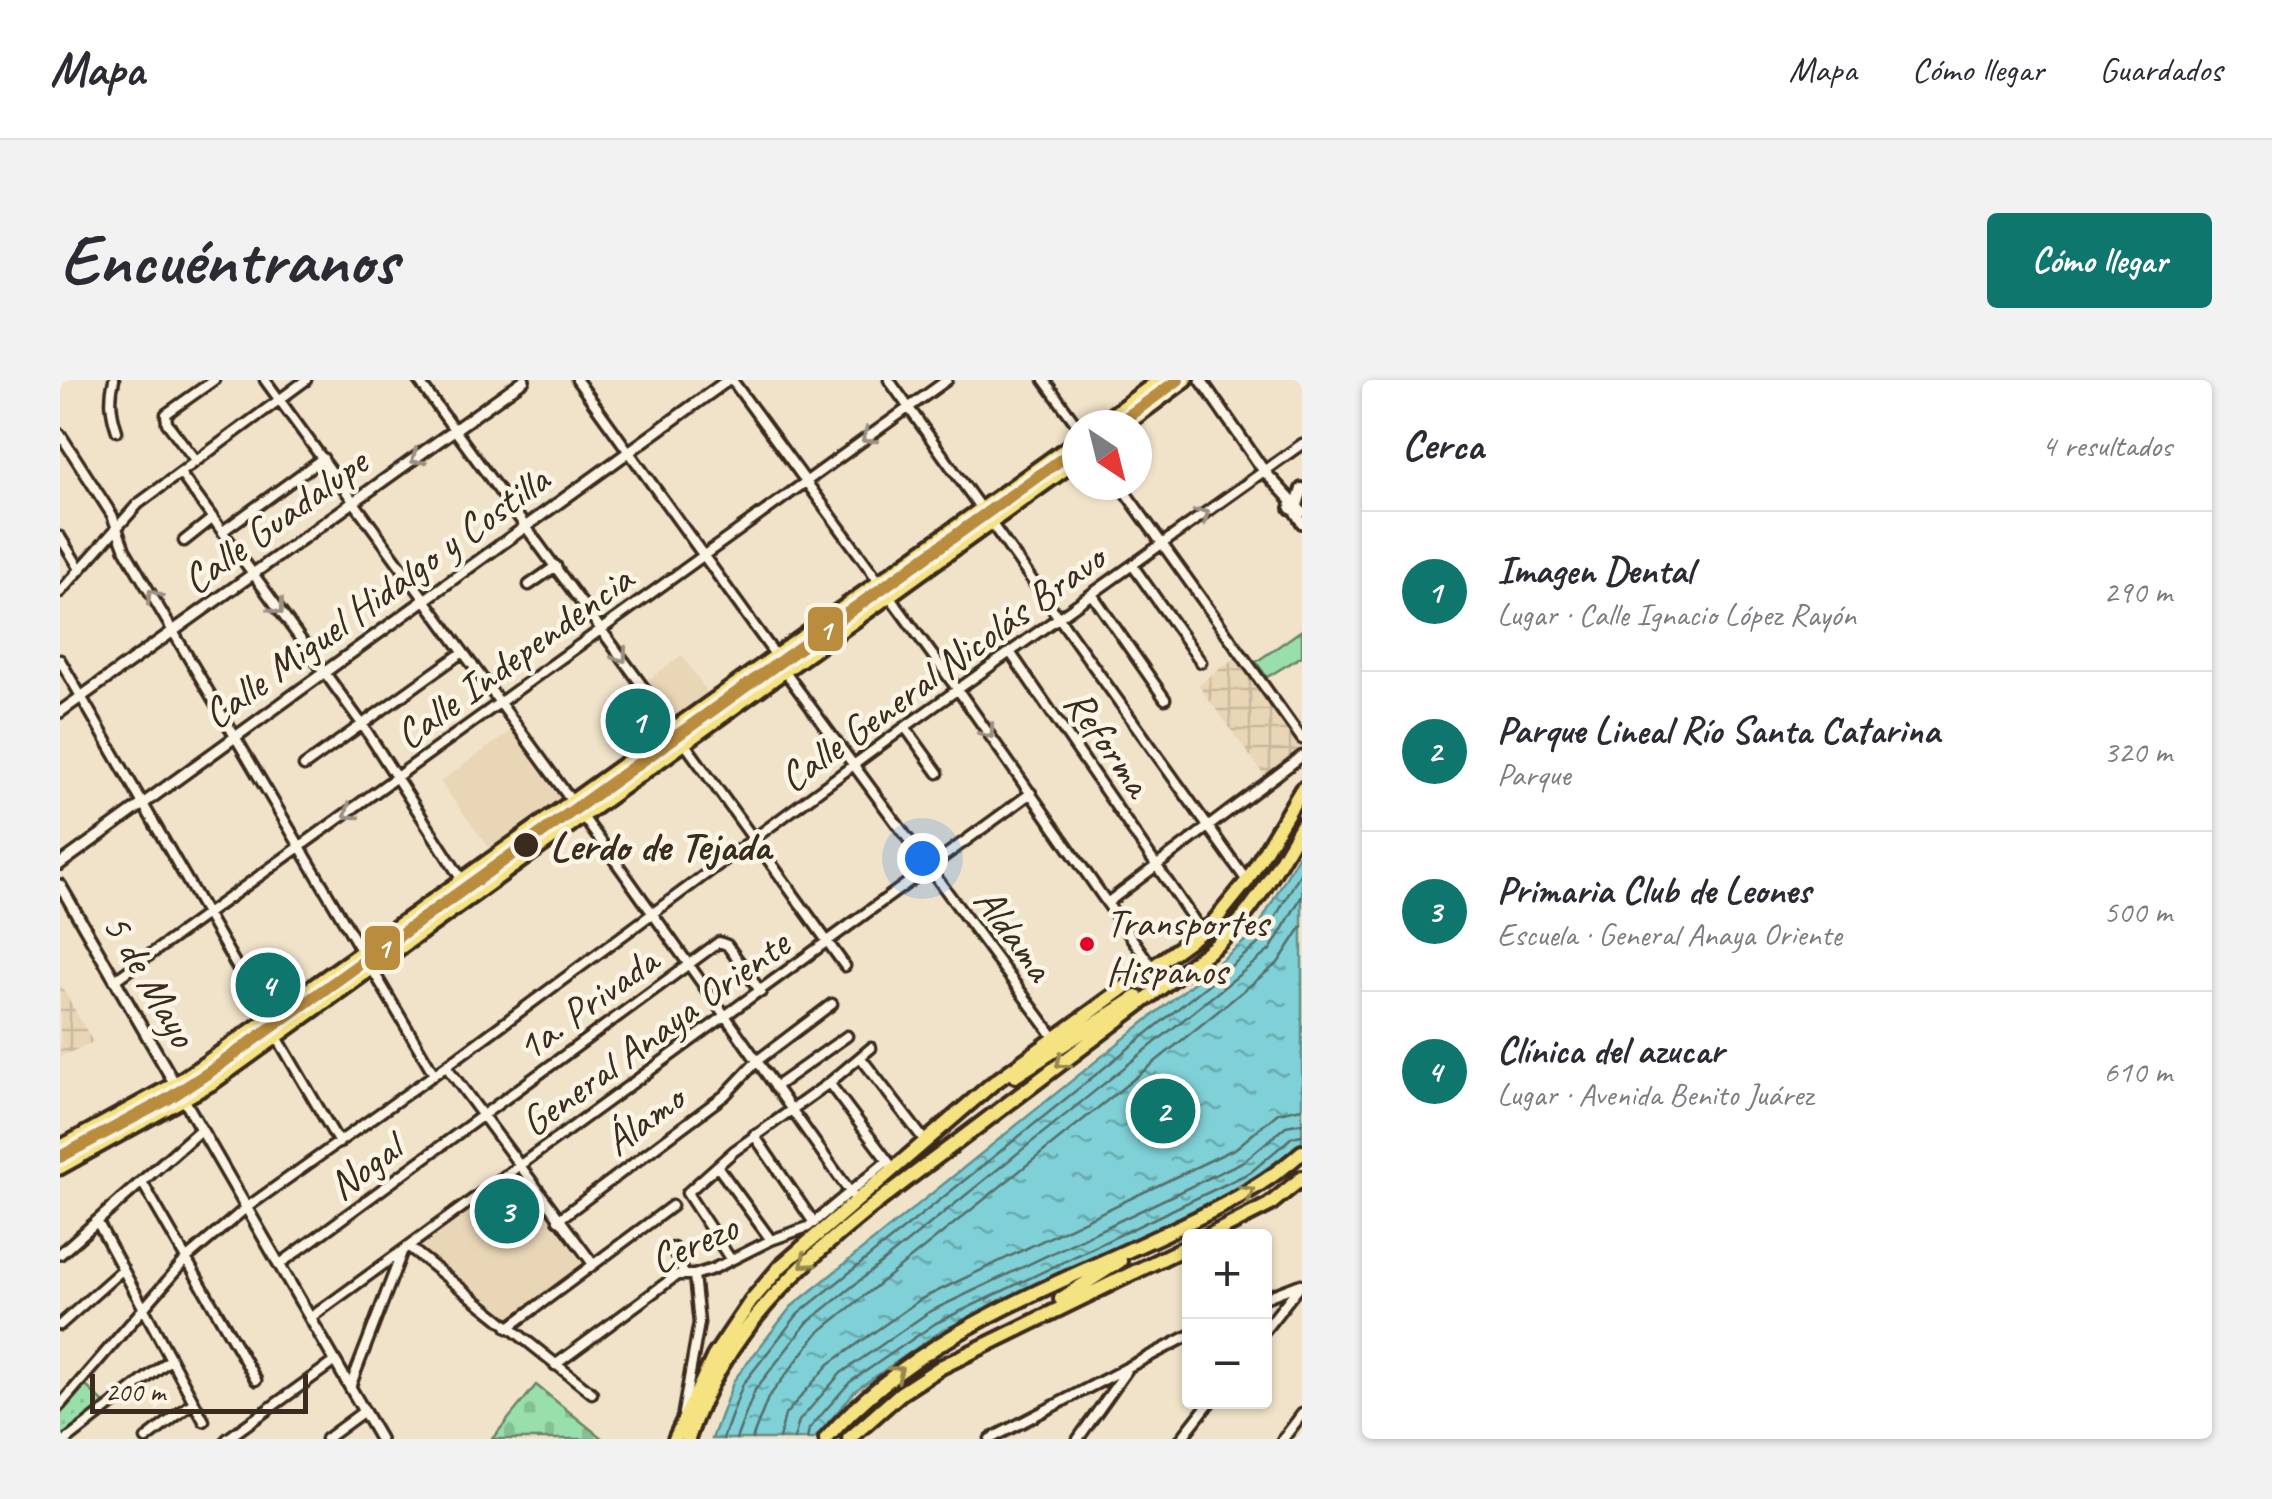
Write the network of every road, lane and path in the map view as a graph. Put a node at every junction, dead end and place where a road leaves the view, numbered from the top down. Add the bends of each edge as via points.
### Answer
1 (114, 380) edge
2 (214, 380) edge
3 (265, 380) edge
4 (306, 380) edge
5 (418, 380) edge
6 (524, 380) edge
7 (578, 380) edge
8 (730, 380) edge
9 (889, 380) edge
10 (947, 380) edge
11 (1044, 380) edge
12 (1159, 380) edge
13 (1186, 380) edge
14 (1201, 380) edge
15 (280, 399) junction
16 (908, 407) junction
17 (1066, 410) edge
18 (1118, 410) edge
19 (1146, 410) edge
20 (455, 430) junction
21 (118, 431) dead end
22 (60, 434) edge
23 (1302, 444) edge
24 (630, 451) junction
25 (1062, 451) edge
26 (323, 458) junction
27 (196, 461) junction
28 (1264, 471) junction
29 (180, 472) junction
30 (1062, 472) edge
31 (807, 481) junction
32 (1302, 489) edge
33 (1131, 500) edge
34 (355, 502) junction
35 (1295, 507) edge
36 (981, 508) junction
37 (213, 518) junction
38 (991, 522) junction
39 (1302, 523) edge
40 (528, 526) junction
41 (117, 528) junction
42 (223, 531) junction
43 (60, 537) edge
44 (184, 541) dead end
45 (1162, 544) junction
46 (705, 554) junction
47 (556, 566) junction
48 (1133, 566) junction
49 (80, 569) junction
50 (254, 576) junction
51 (879, 581) junction
52 (529, 585) dead end
53 (60, 592) edge
54 (1092, 594) junction
55 (889, 596) junction
56 (426, 599) junction
57 (1060, 617) junction
58 (601, 628) junction
59 (174, 632) junction
60 (463, 652) junction
61 (1010, 652) junction
62 (776, 656) junction
63 (60, 660) edge
64 (1202, 662) dead end
65 (325, 672) junction
66 (785, 672) junction
67 (958, 690) junction
68 (82, 696) junction
69 (1165, 699) dead end
70 (499, 702) junction
71 (60, 712) edge
72 (362, 724) junction
73 (906, 727) junction
74 (674, 729) junction
75 (236, 737) junction
76 (1302, 739) edge
77 (685, 744) junction
78 (1302, 756) edge
79 (854, 764) junction
80 (304, 766) dead end
81 (938, 773) dead end
82 (398, 778) junction
83 (1302, 789) edge
84 (1031, 793) junction
85 (571, 802) junction
86 (144, 803) junction
87 (583, 817) junction
88 (1302, 825) edge
89 (1209, 829) junction
90 (754, 839) junction
91 (300, 849) junction
92 (60, 864) edge
93 (1159, 866) junction
94 (929, 868) junction
95 (462, 880) junction
96 (1247, 881) junction
97 (60, 885) edge
98 (1107, 904) junction
99 (652, 914) junction
100 (206, 916) junction
101 (1202, 932) junction
102 (828, 942) junction
103 (361, 952) junction
104 (689, 965) junction
105 (845, 966) dead end
106 (1191, 966) junction
107 (1152, 967) junction
108 (372, 969) junction
109 (115, 980) junction
110 (761, 992) junction
111 (832, 1004) dead end
112 (726, 1017) junction
113 (266, 1020) junction
114 (847, 1036) dead end
115 (1054, 1036) junction
116 (277, 1037) junction
117 (871, 1048) dead end
118 (861, 1058) junction
119 (758, 1060) junction
120 (446, 1066) junction
121 (434, 1074) junction
122 (828, 1083) junction
123 (174, 1084) junction
124 (776, 1087) junction
125 (184, 1102) junction
126 (791, 1109) junction
127 (483, 1115) junction
128 (939, 1128) junction
129 (91, 1130) junction
130 (200, 1130) junction
131 (754, 1135) junction
132 (925, 1141) junction
133 (339, 1143) junction
134 (100, 1146) junction
135 (60, 1147) edge
136 (1302, 1152) edge
137 (890, 1164) junction
138 (520, 1166) junction
139 (716, 1166) junction
140 (60, 1168) edge
141 (1302, 1178) edge
142 (142, 1182) junction
143 (852, 1196) junction
144 (672, 1206) dead end
145 (246, 1208) junction
146 (558, 1220) junction
147 (97, 1221) junction
148 (817, 1226) junction
149 (1222, 1229) edge
150 (771, 1240) junction
151 (1146, 1242) junction
152 (674, 1248) dead end
153 (405, 1250) junction
154 (1182, 1250) edge
155 (60, 1254) edge
156 (187, 1258) junction
157 (732, 1260) junction
158 (280, 1264) junction
159 (593, 1264) junction
160 (123, 1268) junction
161 (689, 1274) junction
162 (1301, 1284) edge
163 (1272, 1295) edge
164 (144, 1307) junction
165 (310, 1318) junction
166 (1272, 1321) edge
167 (60, 1324) edge
168 (1022, 1326) junction
169 (508, 1328) junction
170 (1182, 1339) edge
171 (171, 1359) junction
172 (335, 1361) junction
173 (556, 1364) junction
174 (1130, 1366) junction
175 (256, 1380) dead end
176 (350, 1387) junction
177 (592, 1394) dead end
178 (194, 1402) junction
179 (60, 1404) edge
180 (1205, 1409) edge
181 (364, 1412) junction
182 (1302, 1414) edge
183 (682, 1418) junction
184 (870, 1418) junction
185 (204, 1421) dead end
186 (1084, 1430) junction
187 (68, 1439) edge
188 (146, 1439) edge
189 (226, 1439) edge
190 (326, 1439) edge
191 (380, 1439) edge
192 (675, 1439) edge
193 (688, 1439) edge
194 (826, 1439) edge
195 (849, 1439) edge
196 (859, 1439) edge
197 (990, 1439) edge
198 (1078, 1439) edge
199 (1096, 1439) edge
200 (1181, 1439) edge
201 (1283, 1439) edge

1 - 21 street via 110,393
2 - 27 street via 165,418
3 - 15 street
4 - 15 street
5 - 20 street
6 - 20 street, Calle Guadalupe
7 - 24 street
8 - 24 street, Calle Miguel Hidalgo y Costilla
8 - 31 street
9 - 16 street
10 - 16 street, Calle Independencia
11 - 17 street
12 - 18 main road
13 - 19 main road
14 - 28 street
15 - 26 street
15 - 27 street
16 -> 31 street, Calle Independencia
16 - 36 street
20 -> 34 street, Calle Guadalupe
20 - 40 street
22 - 41 street
23 - 28 street, Calle General Nicolás Bravo
24 - 40 street, Calle Miguel Hidalgo y Costilla
24 - 46 street
25 - 36 main road
26 - 34 street
26 - 42 street
27 - 29 street
28 - 35 street
45 -> 28 street, Calle General Nicolás Bravo
29 - 37 street
29 - 41 street
30 - 38 main road
31 - 46 street, Calle Independencia
31 - 51 street
32 - 35 main road
33 - 45 street
34 - 50 street, Calle Guadalupe
34 - 56 street
35 - 39 street
36 - 38 street
36 - 51 main road
37 - 42 street
37 - 44 street
38 - 55 main road
38 - 57 street
40 - 47 street
40 - 56 street, Calle Miguel Hidalgo y Costilla
41 - 49 street
59 -> 41 street
42 - 50 street
43 - 49 street
45 - 48 street, Calle General Nicolás Bravo
45 - 76 street
46 - 58 street, Calle Independencia
46 - 62 street
47 - 52 street
47 - 58 street
48 - 54 street, Calle General Nicolás Bravo
48 - 64 street
49 - 53 street
50 - 59 street, Calle Guadalupe
50 -> 65 street
51 - 55 street
51 - 62 main road
54 - 57 street, Calle General Nicolás Bravo
54 - 69 street
55 - 66 main road
55 - 67 street
56 - 60 street
56 - 65 street, Calle Miguel Hidalgo y Costilla
57 - 61 street, Calle General Nicolás Bravo
57 - 89 street
58 - 70 street, Calle Independencia
58 -> 74 street
59 - 68 street, Calle Guadalupe
59 - 75 street
60 - 70 street
60 - 72 street
61 - 67 street, Calle General Nicolás Bravo
61 - 93 street, Reforma
62 - 74 main road
63 - 68 street
65 - 72 street
65 - 75 street, Calle Miguel Hidalgo y Costilla
66 - 77 main road
66 - 79 street, Aldama
67 - 73 street, Calle General Nicolás Bravo
67 -> 84 street
68 - 71 street, Calle Guadalupe
68 - 86 street
70 - 82 street, Calle Independencia
70 - 85 street
72 - 80 street
72 - 82 street
73 - 79 street, Calle General Nicolás Bravo
73 - 81 street
74 - 85 main road
75 - 86 street, Calle Miguel Hidalgo y Costilla
75 - 91 street
77 - 87 main road
77 - 90 street
78 - 89 street
79 - 90 street, Calle General Nicolás Bravo
79 - 94 street, Aldama
82 -> 91 street, Calle Independencia
82 - 95 street
83 - 96 highway
84 - 94 street, General Anaya Oriente
84 - 98 street
85 - 87 street
85 - 95 main road
86 - 92 street, Calle Miguel Hidalgo y Costilla
86 - 100 street
87 - 99 street
87 - 108 main road
88 - 106 highway via 1238,927
89 - 93 street
89 - 96 street
90 - 99 street, Calle General Nicolás Bravo
90 - 102 street
91 - 100 street, Calle Independencia
91 - 103 street
93 - 98 street
93 - 101 street, Reforma
94 - 102 street, General Anaya Oriente
94 - 115 street, Aldama
95 - 103 main road
96 - 101 highway
97 - 109 street, 5 de Mayo
98 - 107 street
99 - 104 street
99 - 120 street, Calle General Nicolás Bravo
100 - 109 street, Calle Independencia
100 - 113 street
101 - 107 highway
102 - 105 street
102 - 110 street, General Anaya Oriente
103 - 108 street
103 - 113 main road
104 - 110 street, 1a. Privada via 725,943
104 - 112 street
104 - 127 street, 1a. Privada
106 - 128 highway via 1065,1041
106 -> 193 highway via 805,1262 754,1317
107 - 115 highway
108 - 116 main road
108 - 121 street
109 - 123 street, 5 de Mayo
110 - 112 street, General Anaya Oriente
111 - 119 street, Álamo
112 - 119 street
112 - 138 street, General Anaya Oriente
113 - 123 main road
114 - 124 street
115 - 128 highway
116 - 125 main road
116 - 133 street
117 - 118 street
118 - 122 street
118 - 132 street
119 - 124 street
119 - 146 street, Álamo via 724,1095
120 - 121 street, Calle General Nicolás Bravo
120 - 127 street
121 - 133 street, Calle General Nicolás Bravo
122 - 126 street
122 - 137 street
123 - 125 street, 5 de Mayo
123 - 129 main road
124 - 126 street
125 - 130 street, 5 de Mayo
125 - 134 main road
126 - 131 street
126 - 143 street
127 - 138 street
127 - 158 street, Nogal
128 - 132 highway
129 - 134 main road
129 - 135 main road
130 - 142 street
130 - 145 street, 5 de Mayo
131 - 139 street
131 - 148 street
132 - 137 highway
133 - 145 street, Calle General Nicolás Bravo
134 - 140 main road
151 -> 136 highway via 1243,1196
137 - 143 highway
138 - 146 street
138 - 153 street, General Anaya Oriente
139 - 150 street
139 - 157 street via 687,1193
141 - 149 highway via 1269,1205
142 - 147 street
142 - 156 street
143 - 148 highway
144 - 159 street
145 - 156 street, Calle General Nicolás Bravo
145 - 158 street, 5 de Mayo
146 - 159 street
147 - 155 street
147 - 160 street
148 - 150 street, Cerezo
148 - 183 highway via 750,1302
150 - 157 street, Cerezo
151 - 168 highway
194 -> 151 highway via 891,1376 946,1338
152 - 161 street
153 - 165 street, General Anaya Oriente
153 - 169 street
153 - 176 street
154 - 168 highway
156 - 164 street, Calle General Nicolás Bravo
156 - 175 street
157 - 161 street, Cerezo
158 - 165 street, 5 de Mayo
159 - 169 street
160 - 164 street
160 - 167 street
161 - 173 street, Cerezo via 672,1278
161 - 183 street via 700,1324
162 - 163 street
162 - 166 street
164 - 171 street
164 - 179 street, Calle General Nicolás Bravo
165 - 172 street, 5 de Mayo
168 - 184 highway via 941,1367
169 - 173 street
170 - 174 street
171 - 178 street
171 - 187 street
172 - 176 street, 5 de Mayo
172 - 189 street
173 - 177 street
174 - 186 street
174 - 197 street
176 - 181 street, 5 de Mayo
178 - 185 street
178 - 188 street
180 - 200 street
181 - 190 street
181 - 191 street, 5 de Mayo
182 - 201 street
183 - 192 highway
184 - 195 highway
184 - 196 highway
186 - 198 street
186 - 199 street

